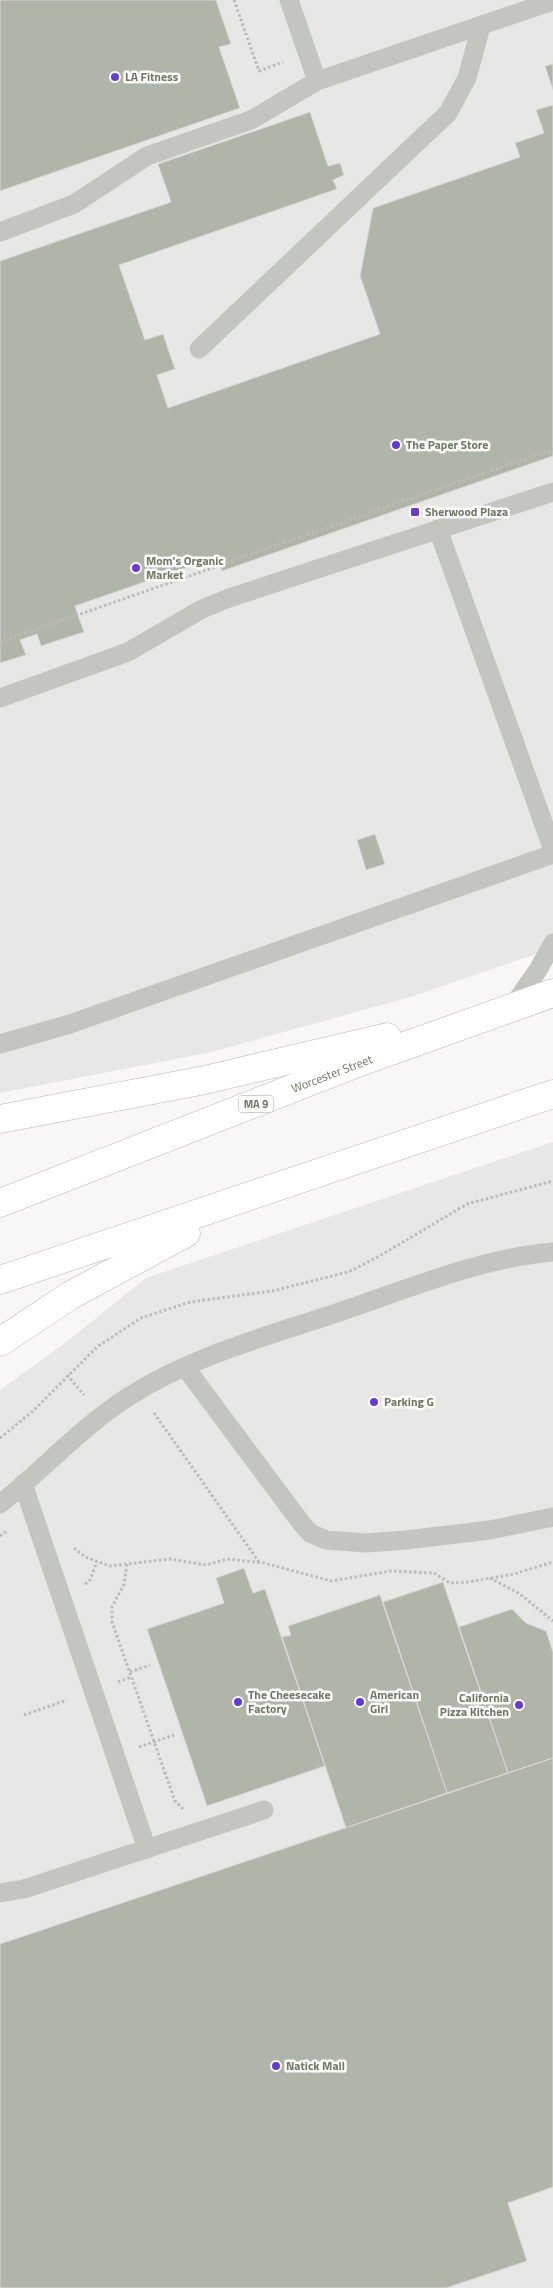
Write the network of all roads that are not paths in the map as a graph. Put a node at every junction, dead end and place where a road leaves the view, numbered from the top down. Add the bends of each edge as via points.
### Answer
1 (290, 0) edge
2 (553, 1) edge
3 (481, 26) junction
4 (317, 81) junction
5 (0, 232) edge
6 (199, 349) dead end
7 (553, 492) edge
8 (438, 530) junction
9 (0, 698) edge
10 (553, 850) edge
11 (553, 854) edge
12 (553, 943) edge
13 (553, 992) edge
14 (512, 1007) junction
15 (0, 1044) edge
16 (553, 1094) edge
17 (95, 1100) junction
18 (0, 1119) edge
19 (0, 1128) edge
20 (365, 1159) junction
21 (0, 1203) edge
22 (553, 1252) edge
23 (0, 1280) edge
24 (0, 1342) edge
25 (185, 1367) junction
26 (23, 1484) junction
27 (0, 1504) edge
28 (553, 1517) edge
29 (264, 1810) dead end
30 (147, 1849) junction
31 (0, 1893) edge

1 - 4 lane
2 - 3 lane
3 - 4 lane
3 - 6 lane via 467,78 448,113
4 - 5 lane via 263,114 147,156 74,204
7 - 8 lane
8 - 9 lane via 229,598 202,609 121,655
8 - 10 lane
11 - 15 lane via 70,1024
12 - 14 lane
13 - 14 highway, Worcester Street / MA 9
14 - 17 highway via 205,1080
14 - 21 highway, Worcester Street / MA 9 via 342,1069
16 - 20 highway
17 - 18 highway
17 - 19 highway
20 - 23 highway
20 - 24 highway via 199,1227 63,1299
22 - 25 lane via 475,1267
25 - 26 lane via 114,1406
25 - 28 lane via 302,1524 321,1538 347,1543 406,1540 508,1527
26 - 27 lane
26 - 30 lane
29 - 30 lane
30 - 31 lane via 24,1889

